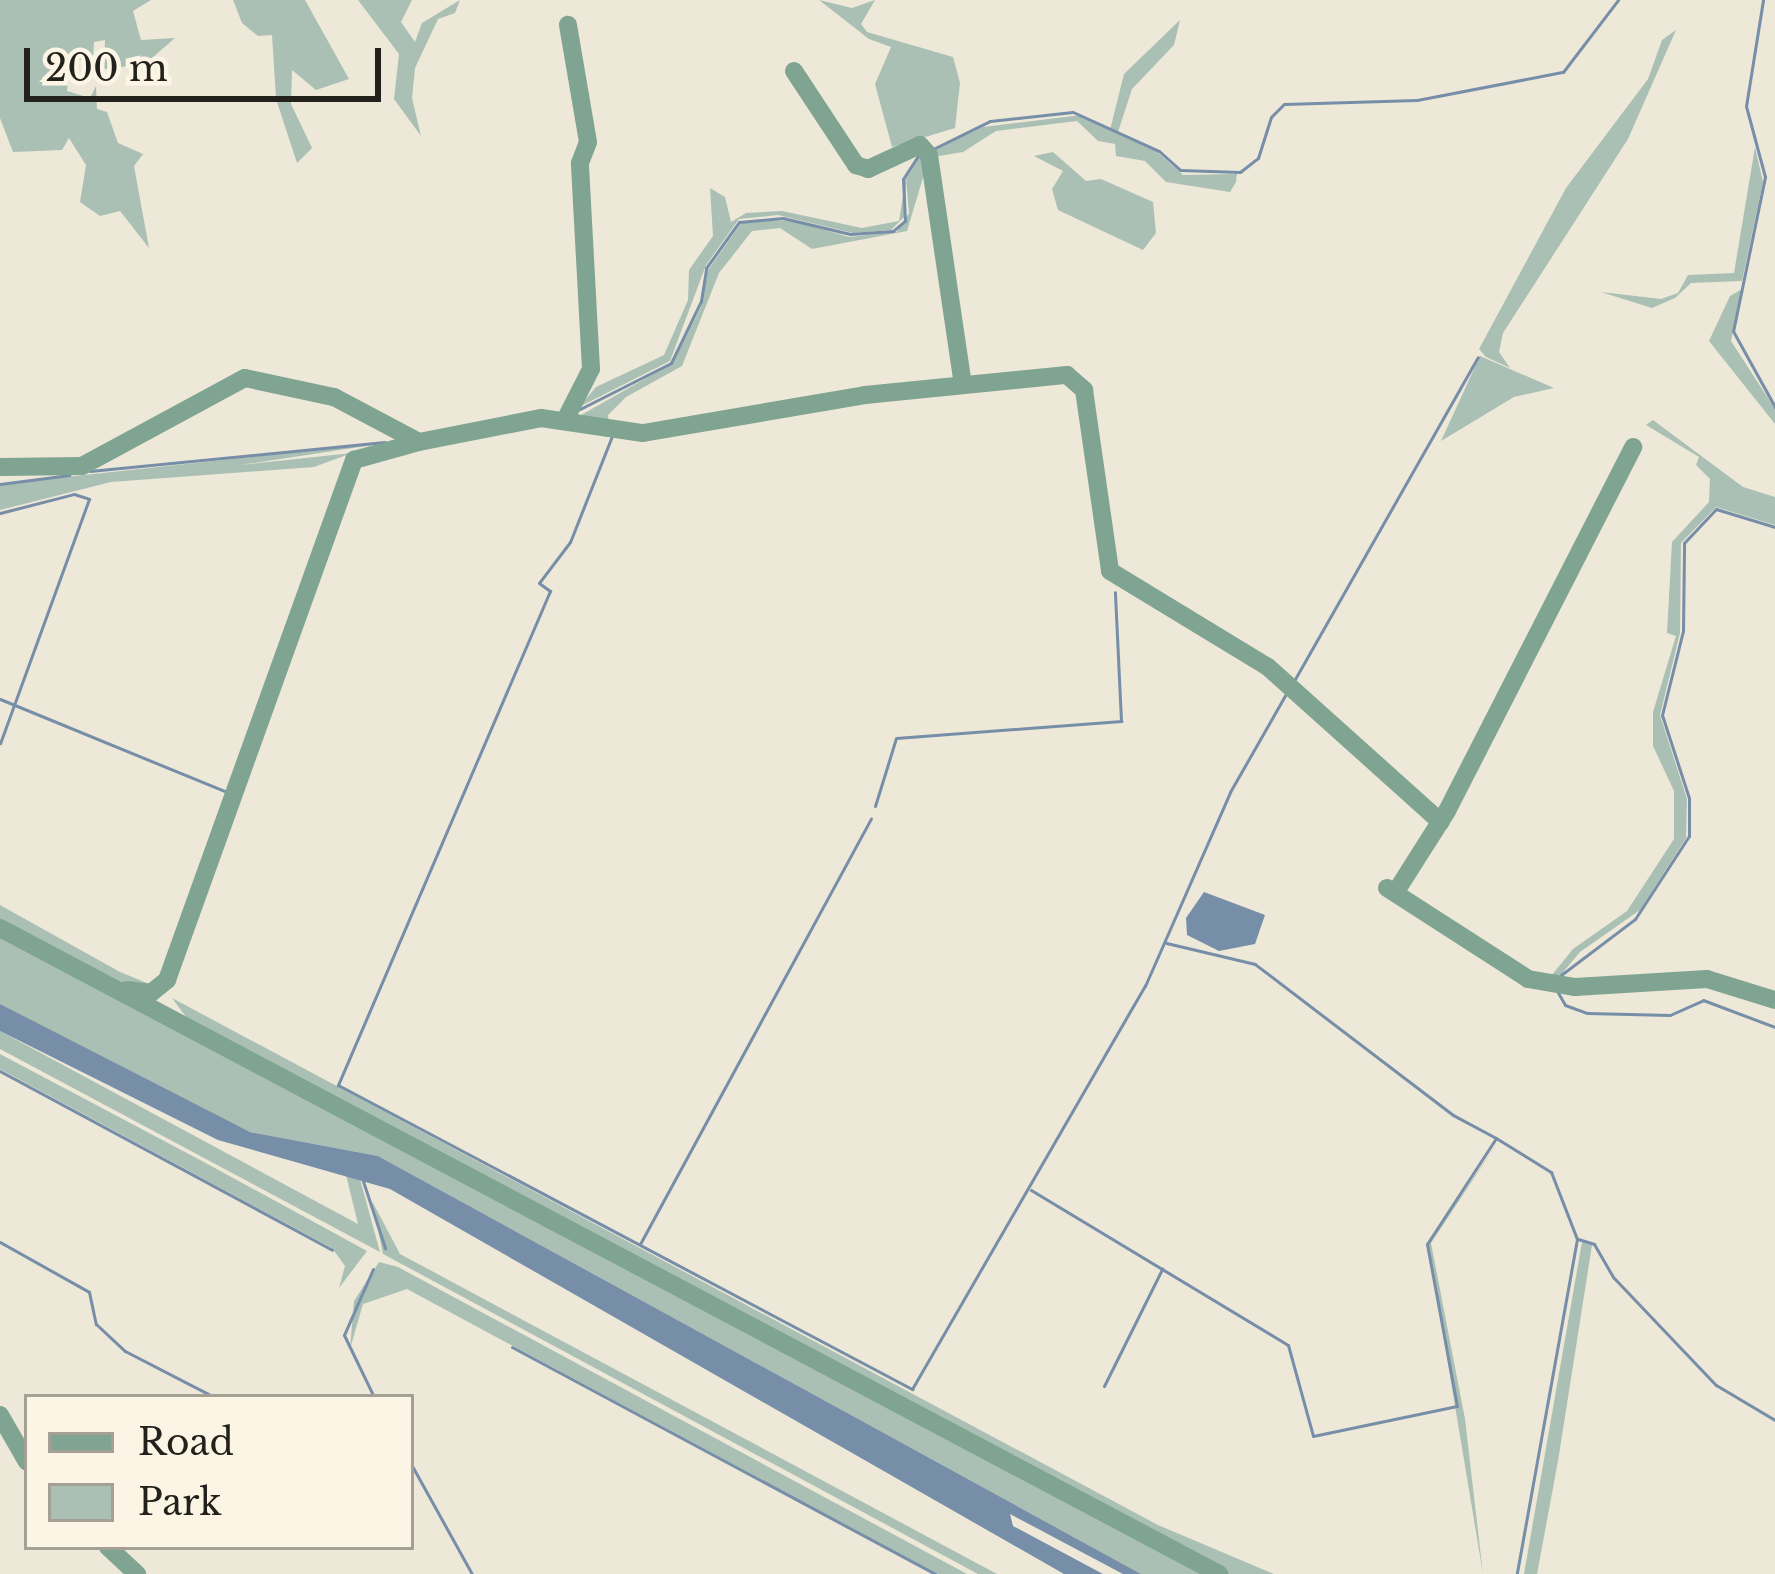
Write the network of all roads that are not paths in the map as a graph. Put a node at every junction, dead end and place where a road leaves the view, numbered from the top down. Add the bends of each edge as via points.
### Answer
1 (568, 25) dead end
2 (794, 71) dead end
3 (963, 384) junction
4 (565, 420) junction
5 (419, 442) junction
6 (1633, 447) dead end
7 (0, 467) edge
8 (1442, 822) junction
9 (0, 928) edge
10 (111, 986) junction
11 (162, 989) junction
12 (1775, 1000) edge
13 (186, 1025) junction
14 (0, 1415) edge
15 (24, 1457) edge
16 (111, 1550) edge
17 (137, 1574) edge
18 (1219, 1574) edge

1 - 4 street via 588,142 580,164 591,369
2 - 3 street via 856,165 868,169 925,148 940,202
3 - 4 street via 643,433
3 - 8 street via 1076,379 1110,571 1268,667
4 - 5 street
5 - 7 street via 334,397 245,378 82,466
5 - 11 street via 354,460
6 - 8 street
8 - 12 street via 1391,890 1550,985 1707,979
9 - 10 street
10 - 11 street
10 - 13 street
11 - 13 street
13 - 18 street
14 - 15 street
16 - 17 street

